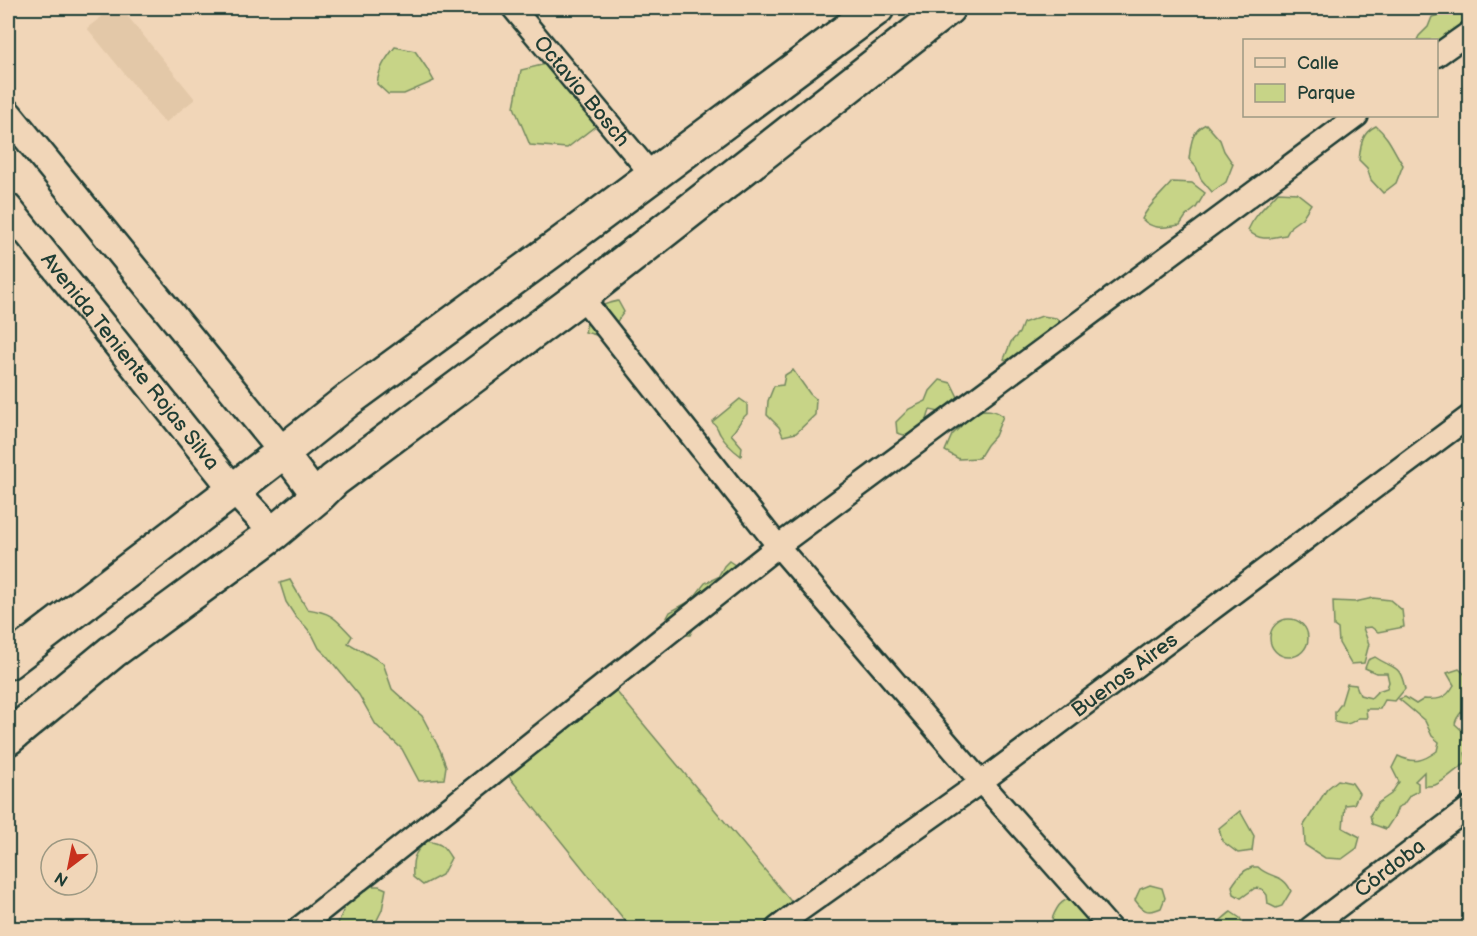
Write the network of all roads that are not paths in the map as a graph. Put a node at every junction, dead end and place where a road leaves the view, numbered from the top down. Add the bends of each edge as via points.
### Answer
1 (513, 8) edge
2 (877, 8) edge
3 (948, 8) edge
4 (1470, 32) edge
5 (1438, 55) edge
6 (8, 114) edge
7 (1356, 117) edge
8 (652, 175) junction
9 (8, 208) edge
10 (581, 296) junction
11 (1470, 416) edge
12 (283, 452) junction
13 (233, 489) junction
14 (317, 497) junction
15 (265, 524) junction
16 (778, 546) junction
17 (8, 662) edge
18 (8, 738) edge
19 (981, 782) junction
20 (1470, 807) edge
21 (299, 928) edge
22 (777, 928) edge
23 (1110, 928) edge
24 (1310, 928) edge

1 - 8 street, Octavio Bosch
2 - 8 highway
3 - 10 highway
4 - 5 street
6 - 12 street
7 - 16 street
8 - 12 highway
9 - 13 street, Avenida Teniente Rojas Silva
10 - 14 highway via 334,480
10 - 16 street
11 - 19 street, Buenos Aires
12 - 13 highway
12 - 14 street
13 - 15 street, Avenida Teniente Rojas Silva
13 - 17 highway
14 - 15 highway
15 - 18 highway
16 - 19 street
16 - 21 street
19 - 22 street, Buenos Aires
19 - 23 street
20 - 24 street, Córdoba

